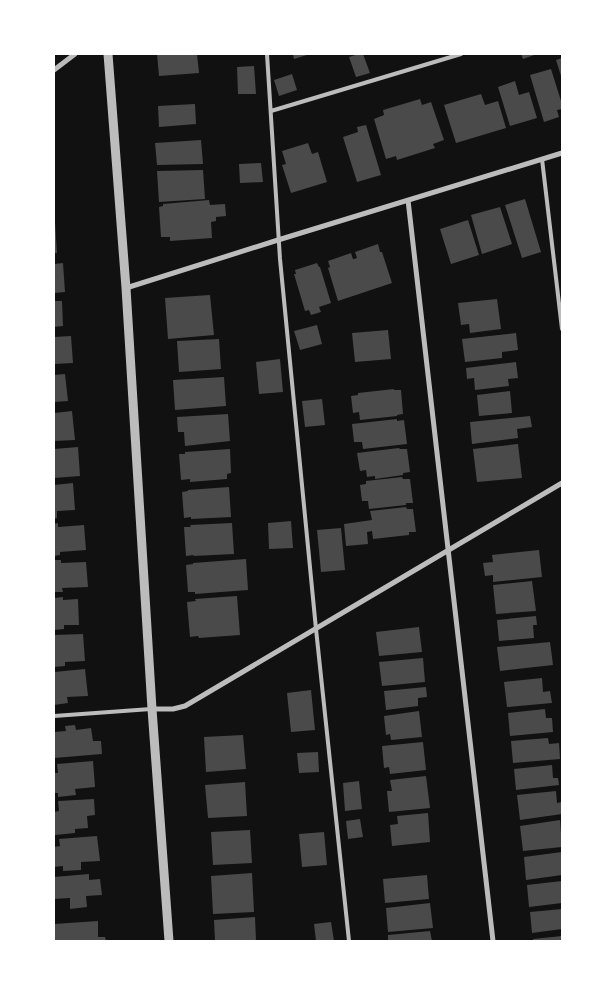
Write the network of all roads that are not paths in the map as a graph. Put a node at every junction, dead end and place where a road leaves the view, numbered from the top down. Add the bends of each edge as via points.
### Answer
1 (75, 54) edge
2 (108, 54) edge
3 (267, 54) edge
4 (461, 54) edge
5 (54, 70) edge
6 (271, 111) junction
7 (562, 153) edge
8 (542, 159) junction
9 (408, 200) junction
10 (278, 240) junction
11 (126, 288) junction
12 (562, 329) edge
13 (562, 483) edge
14 (448, 549) junction
15 (316, 630) junction
16 (152, 708) junction
17 (54, 716) edge
18 (169, 941) edge
19 (349, 941) edge
20 (493, 941) edge

1 - 5 street
2 - 11 street
3 - 6 lane
4 - 6 lane
6 - 10 lane
7 - 8 street
8 - 9 street
8 - 12 lane
9 - 10 street
9 - 14 street
10 - 11 street
10 - 15 lane
11 - 16 street
13 - 14 street
14 - 15 street
14 - 20 street
15 - 16 street via 185,706
15 - 19 lane
16 - 17 lane
16 - 18 street

